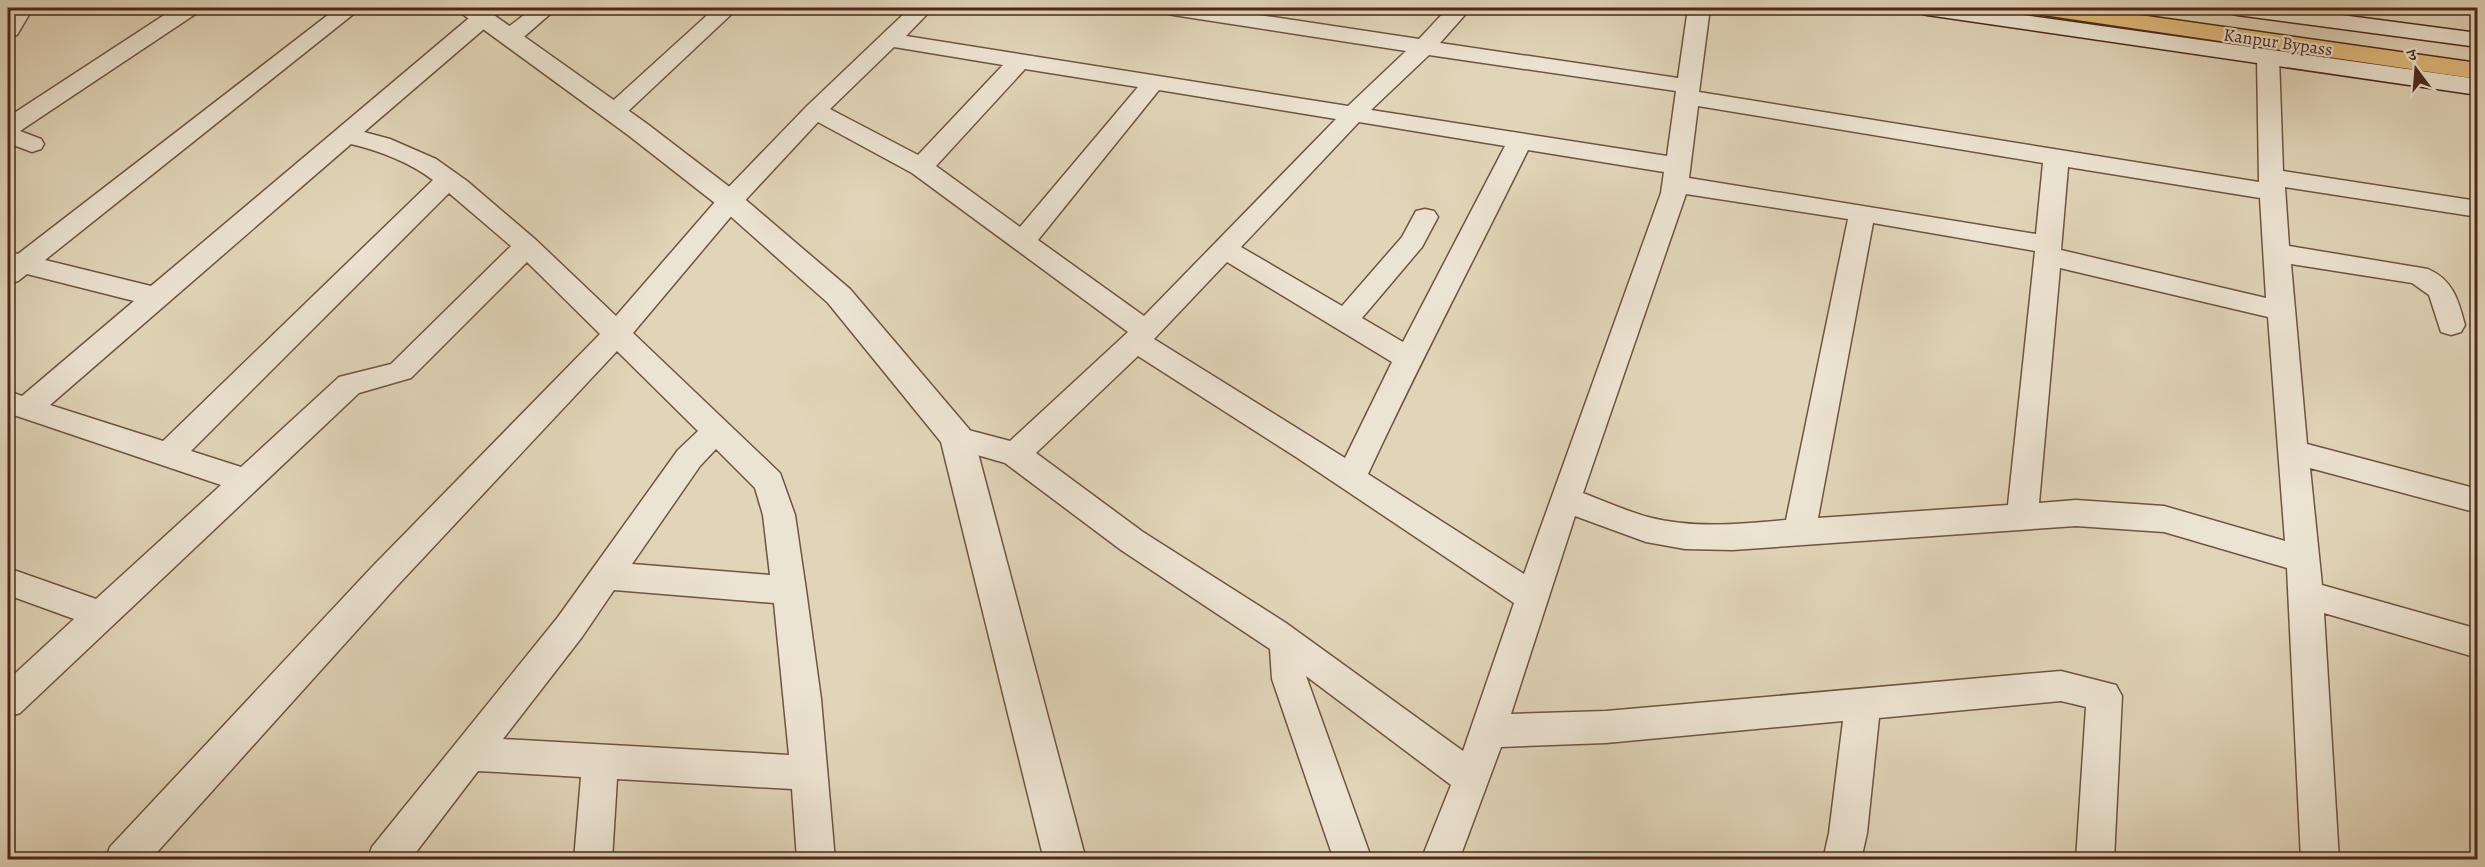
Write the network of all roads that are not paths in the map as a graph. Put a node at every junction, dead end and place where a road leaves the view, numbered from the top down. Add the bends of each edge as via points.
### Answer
1 (21, 8) edge
2 (189, 8) edge
3 (350, 8) edge
4 (546, 8) edge
5 (727, 8) edge
6 (922, 8) edge
7 (1173, 8) edge
8 (1460, 8) edge
9 (1699, 8) edge
10 (1927, 8) edge
11 (2043, 8) edge
12 (2139, 8) edge
13 (2237, 8) edge
14 (476, 13) edge
15 (8, 30) edge
16 (510, 37) junction
17 (890, 40) junction
18 (2478, 40) edge
19 (1425, 46) junction
20 (2478, 56) edge
21 (2268, 57) junction
22 (1019, 62) junction
23 (2478, 71) edge
24 (1153, 83) junction
25 (2478, 87) edge
26 (1688, 92) junction
27 (815, 111) junction
28 (614, 112) junction
29 (1354, 115) junction
30 (346, 135) junction
31 (1520, 141) junction
32 (32, 144) dead end
33 (2056, 156) junction
34 (921, 167) junction
35 (1677, 175) junction
36 (448, 180) junction
37 (2272, 185) junction
38 (730, 201) junction
39 (2478, 209) edge
40 (1862, 213) junction
41 (1425, 218) dead end
42 (1022, 242) junction
43 (527, 246) junction
44 (1225, 249) junction
45 (2048, 251) junction
46 (2277, 253) junction
47 (12, 266) edge
48 (156, 297) junction
49 (2281, 311) junction
50 (1345, 320) junction
51 (2451, 325) dead end
52 (617, 333) junction
53 (1140, 336) junction
54 (1408, 358) junction
55 (17, 405) edge
56 (717, 431) junction
57 (957, 438) junction
58 (2293, 452) junction
59 (1015, 454) junction
60 (168, 455) junction
61 (1351, 478) junction
62 (247, 481) junction
63 (1565, 499) junction
64 (2478, 501) edge
65 (2022, 517) junction
66 (1800, 532) junction
67 (2303, 559) junction
68 (606, 576) junction
69 (8, 581) edge
70 (789, 590) junction
71 (2306, 594) junction
72 (1532, 597) junction
73 (102, 615) junction
74 (1287, 643) junction
75 (2478, 644) edge
76 (8, 702) edge
77 (1863, 704) junction
78 (1487, 731) junction
79 (469, 754) junction
80 (600, 762) junction
81 (809, 773) junction
82 (1472, 779) junction
83 (124, 860) edge
84 (386, 860) edge
85 (593, 860) edge
86 (816, 860) edge
87 (1065, 860) edge
88 (1353, 860) edge
89 (1440, 860) edge
90 (1842, 860) edge
91 (2095, 860) edge
92 (2320, 860) edge

1 - 15 street
2 - 32 street via 8,130 8,135
3 - 47 street
4 - 16 street
5 - 28 street
6 - 17 street
7 - 19 street
8 - 19 street
9 - 26 street
10 - 21 street
11 - 23 highway, Kanpur Bypass
12 - 20 highway, Kanpur Bypass
13 - 18 street
14 - 16 street
14 - 30 street
16 - 28 street
17 - 22 street
17 - 27 street
19 - 26 street
19 - 29 street
21 - 25 street
21 - 37 street
22 - 24 street
22 - 34 street
24 - 29 street
24 - 42 street
26 - 33 street
26 - 35 street
27 - 34 street
27 - 38 street
28 - 38 street
29 - 31 street
29 - 44 street
30 - 36 street via 381,144 427,164
30 - 48 street
31 - 35 street
31 - 54 street
33 - 37 street
33 - 45 street
34 - 42 street
35 - 40 street
35 - 63 street via 1674,193
36 - 43 street
36 - 60 street
37 - 39 street
37 - 46 street
38 - 52 street
38 - 57 street via 839,296
40 - 45 street
40 - 66 street
41 - 50 street via 1413,241
42 - 53 street
43 - 52 street
43 - 62 street via 401,371 349,385
44 - 50 street
44 - 53 street
45 - 49 street
45 - 65 street
46 - 49 street
46 - 51 street via 2429,279 2442,290
47 - 48 street
48 - 55 street
49 - 58 street
50 - 54 street
52 - 56 street
52 - 83 street via 392,568
53 - 59 street
53 - 61 street
54 - 61 street
55 - 60 street
56 - 68 street via 689,459
56 - 70 street via 769,482 779,515
57 - 59 street
57 - 87 street
58 - 64 street
58 - 67 street
59 - 74 street via 1132,541
60 - 62 street
61 - 72 street
62 - 73 street
63 - 66 street via 1646,529 1684,536
63 - 72 street
65 - 66 street
65 - 67 street via 2076,513 2164,519
67 - 71 street
68 - 70 street
68 - 79 street
69 - 73 street
70 - 81 street
71 - 75 street
71 - 92 street
72 - 78 street
73 - 76 street
74 - 82 street
74 - 88 street via 1288,679
77 - 78 street via 1606,727
77 - 90 street
77 - 91 street via 2061,686 2104,696
78 - 82 street
79 - 80 street
79 - 84 street
80 - 81 street
80 - 85 street
81 - 86 street
82 - 89 street

